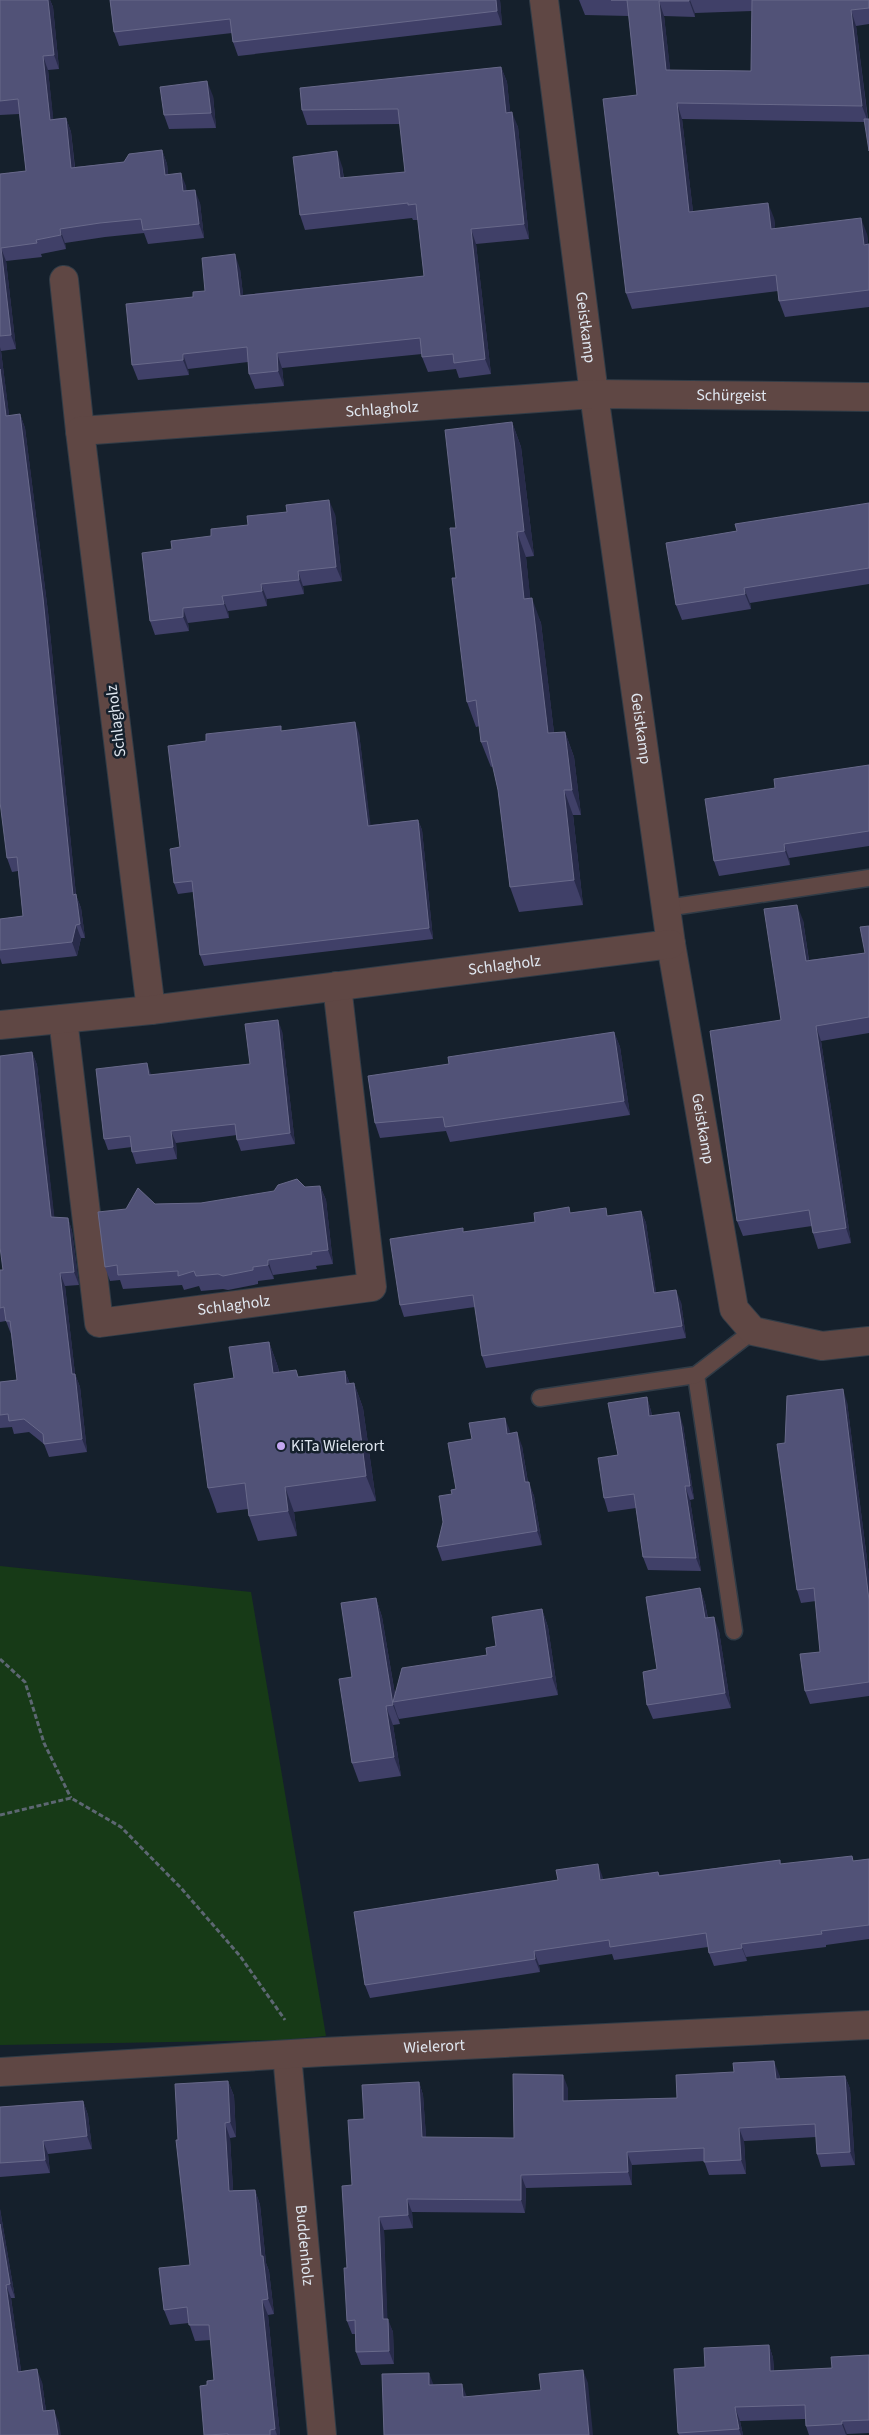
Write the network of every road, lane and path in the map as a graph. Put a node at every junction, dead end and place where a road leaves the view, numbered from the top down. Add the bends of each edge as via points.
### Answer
1 (544, 0) edge
2 (64, 280) dead end
3 (594, 394) junction
4 (869, 397) edge
5 (80, 431) junction
6 (869, 878) edge
7 (666, 908) junction
8 (671, 944) junction
9 (337, 986) junction
10 (151, 1010) junction
11 (63, 1019) junction
12 (0, 1025) edge
13 (753, 1331) junction
14 (869, 1341) edge
15 (696, 1375) junction
16 (540, 1398) dead end
17 (734, 1631) dead end
18 (0, 1659) edge
19 (71, 1798) junction
20 (0, 1816) edge
21 (869, 2025) edge
22 (297, 2054) junction
23 (0, 2072) edge
24 (322, 2435) edge

1 - 3 street, Geistkamp
2 - 5 street, Schlagholz
3 - 4 street, Schürgeist
3 - 5 street, Schlagholz
3 - 7 street, Geistkamp
5 - 10 street, Schlagholz
6 - 7 lane
7 - 8 street, Geistkamp
8 - 9 street, Schlagholz
8 - 13 street, Geistkamp via 734,1309
9 - 10 street, Schlagholz
9 - 11 street, Schlagholz via 372,1287 99,1324
10 - 11 street, Schlagholz
11 - 12 street, Schlagholz
13 - 14 street via 822,1346
13 - 15 lane
15 - 16 lane
15 - 17 lane
18 - 19 path via 25,1682 44,1743
19 - 20 path
19 - 22 path via 121,1827 181,1888 240,1956
21 - 22 street, Wielerort
22 - 23 street, Wielerort
22 - 24 street, Buddenholz

